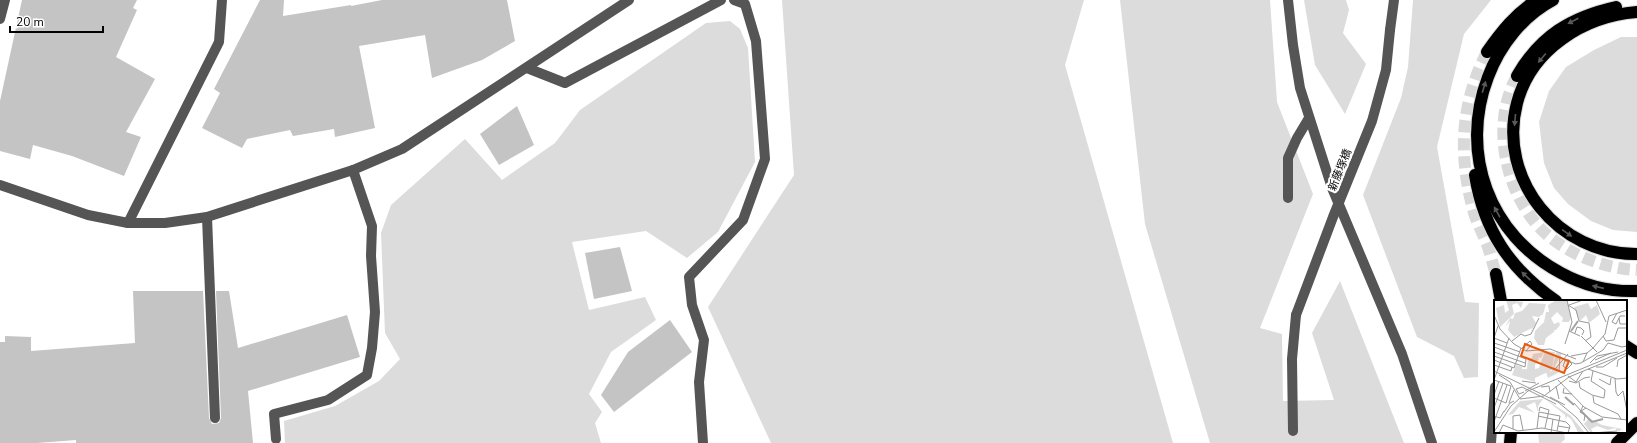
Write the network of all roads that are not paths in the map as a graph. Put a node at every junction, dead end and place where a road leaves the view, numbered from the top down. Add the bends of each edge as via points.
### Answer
1 (5, 0) edge
2 (222, 0) edge
3 (629, 0) edge
4 (721, 0) edge
5 (734, 0) edge
6 (1288, 0) edge
7 (1394, 0) edge
8 (1537, 0) edge
9 (1553, 0) edge
10 (1637, 6) edge
11 (1637, 12) edge
12 (0, 19) edge
13 (1491, 56) junction
14 (527, 68) junction
15 (1521, 80) junction
16 (1308, 118) junction
17 (1477, 119) junction
18 (353, 170) junction
19 (0, 185) edge
20 (1288, 198) dead end
21 (207, 217) junction
22 (128, 223) junction
23 (1637, 254) edge
24 (1496, 274) tunnel mouth
25 (1637, 291) edge
26 (1501, 300) edge
27 (1555, 300) edge
28 (1494, 401) edge
29 (215, 418) dead end
30 (1637, 423) edge
31 (1292, 431) dead end
32 (1511, 433) edge
33 (1626, 433) edge
34 (1627, 433) edge
35 (276, 439) dead end
36 (703, 443) edge
37 (1432, 443) edge
38 (1491, 443) edge
39 (1510, 443) edge
40 (1616, 443) edge

1 - 12 street
2 - 22 street via 219,42
3 - 14 street
4 - 14 street via 565,83
5 - 36 street via 745,4 756,41 765,159 743,220 689,277 692,305 704,340 699,382
6 - 16 street via 1300,88
7 - 31 street, 新藤塚橋, bridge via 1386,70 1372,121 1296,315 1292,359
8 - 13 highway via 1514,18 1499,35
9 - 13 highway via 1534,12
10 -> 15 highway via 1618,6 1598,11 1577,18 1559,29 1531,54
11 -> 15 highway via 1603,18 1569,33
17 -> 13 highway
14 - 18 street via 402,149
15 -> 23 highway via 1514,139 1522,174 1538,206 1550,220 1579,241 1611,252
16 - 20 street via 1288,158
16 - 37 street via 1332,188 1402,354
25 -> 17 highway via 1610,290 1572,279 1538,259 1519,243 1500,218 1485,185 1478,152
27 -> 17 highway via 1524,275 1492,234 1480,202 1474,169
18 - 21 street
18 - 35 street via 372,226 371,256 375,312 367,375 328,400 274,414
19 - 22 street via 88,215
21 - 22 street via 165,223
21 - 29 street
24 - 26 highway
28 - 38 street
30 - 34 highway
32 - 39 highway
33 - 40 highway

